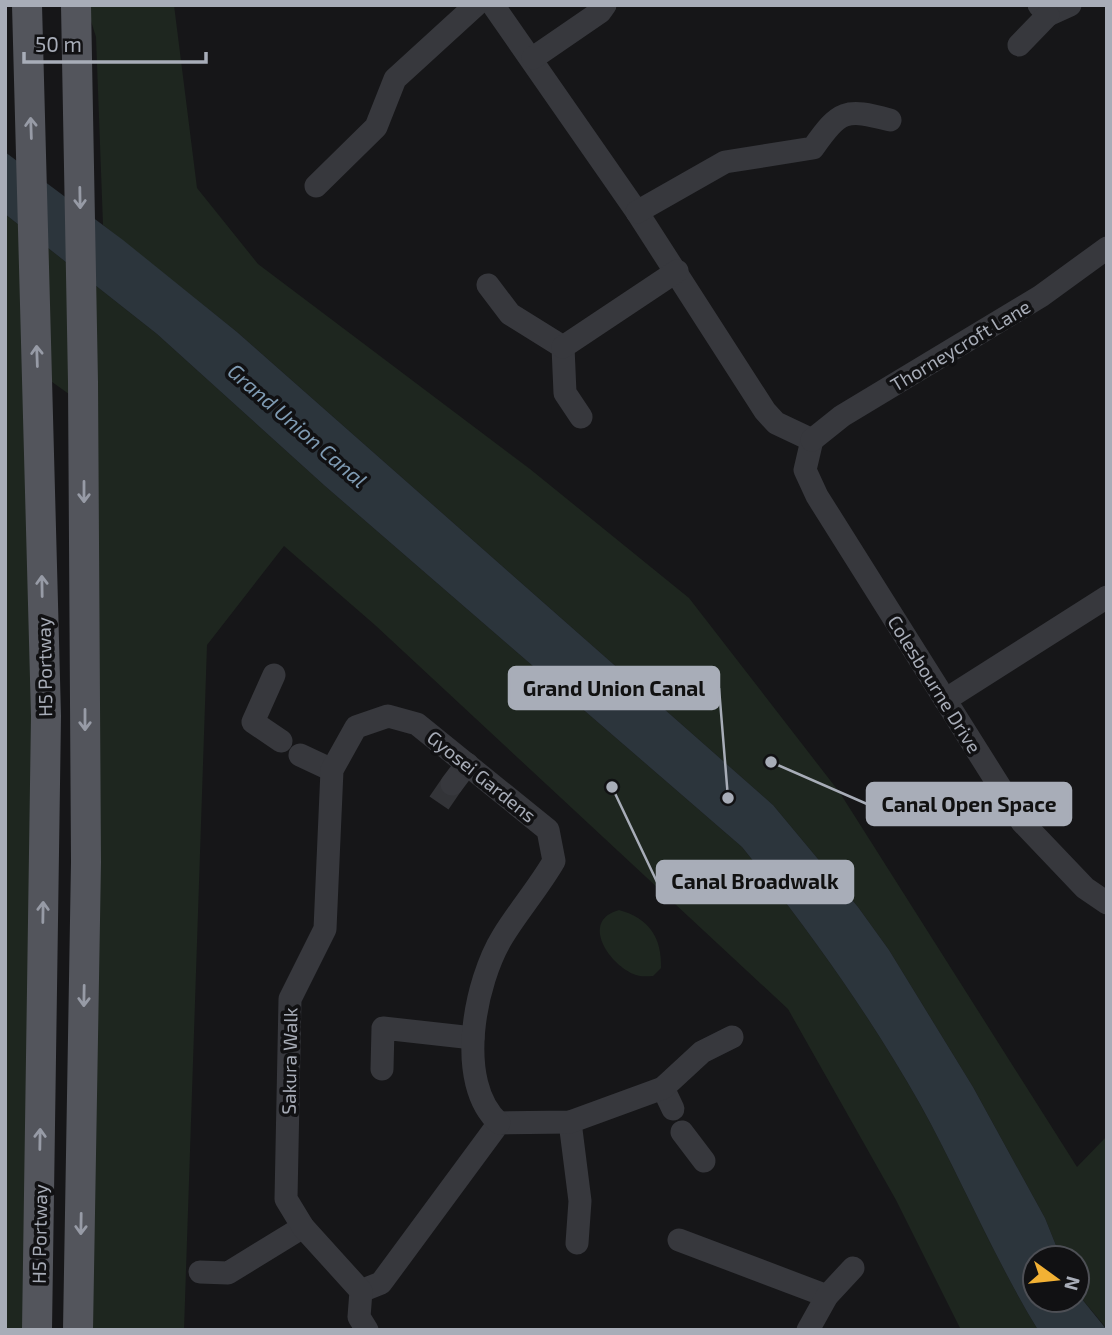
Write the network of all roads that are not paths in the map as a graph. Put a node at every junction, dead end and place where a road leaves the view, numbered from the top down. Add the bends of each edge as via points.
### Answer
1 (476, 5) edge
2 (493, 5) edge
3 (606, 5) edge
4 (1070, 5) edge
5 (1044, 10) edge
6 (27, 18) edge
7 (76, 19) edge
8 (1019, 45) dead end
9 (533, 58) junction
10 (890, 120) dead end
11 (316, 186) dead end
12 (637, 212) junction
13 (1107, 248) edge
14 (677, 271) junction
15 (488, 285) dead end
16 (564, 347) junction
17 (581, 417) dead end
18 (812, 440) junction
19 (1107, 597) edge
20 (274, 676) dead end
21 (945, 700) junction
22 (388, 716) joint
23 (281, 741) dead end
24 (300, 755) dead end
25 (467, 764) junction
26 (332, 770) junction
27 (452, 784) tunnel mouth
28 (1107, 903) edge
29 (732, 1037) dead end
30 (473, 1038) junction
31 (382, 1069) dead end
32 (663, 1087) junction
33 (673, 1109) dead end
34 (570, 1122) junction
35 (499, 1123) junction
36 (682, 1132) dead end
37 (704, 1161) dead end
38 (303, 1227) junction
39 (680, 1240) dead end
40 (578, 1243) dead end
41 (853, 1268) dead end
42 (200, 1272) dead end
43 (361, 1291) junction
44 (827, 1296) junction
45 (359, 1325) edge
46 (37, 1330) edge
47 (78, 1330) edge
48 (808, 1330) edge

1 - 11 street via 395,79 376,127
2 - 9 street
3 - 9 street
4 - 5 street
5 - 8 street
46 -> 6 main road, H5 Portway via 46,716
7 -> 47 main road via 86,862
9 - 12 street
10 - 12 street via 852,111 833,121 813,148 725,162
12 - 14 street
13 - 18 street, Thorneycroft Lane via 1041,296 842,416
14 - 16 street
14 - 18 street via 765,411 776,423
15 - 16 street via 510,314
16 - 17 street via 565,393
18 - 21 street, Colesbourne Drive via 805,470 817,496
19 - 21 street
20 - 23 street via 253,722
21 - 28 street, Colesbourne Drive via 1022,822 1085,888
22 - 25 street, Gyosei Gardens via 418,724
22 - 26 street, Sakura Walk via 356,727
24 - 26 street
25 - 27 street
25 - 30 street, Gyosei Gardens via 548,830 554,860 502,938 481,990
26 - 38 street, Sakura Walk via 325,929 289,999 286,1199
29 - 32 street via 702,1052
30 - 31 street via 383,1028
30 - 35 street, Gyosei Gardens via 474,1075 488,1113
32 - 33 street
32 - 34 street
34 - 35 street
34 - 40 street via 580,1201
35 - 43 street via 381,1283
36 - 37 street
38 - 42 street via 228,1273
38 - 43 street, Sakura Walk
39 - 44 street
41 - 44 street
43 - 45 street
44 - 48 street

